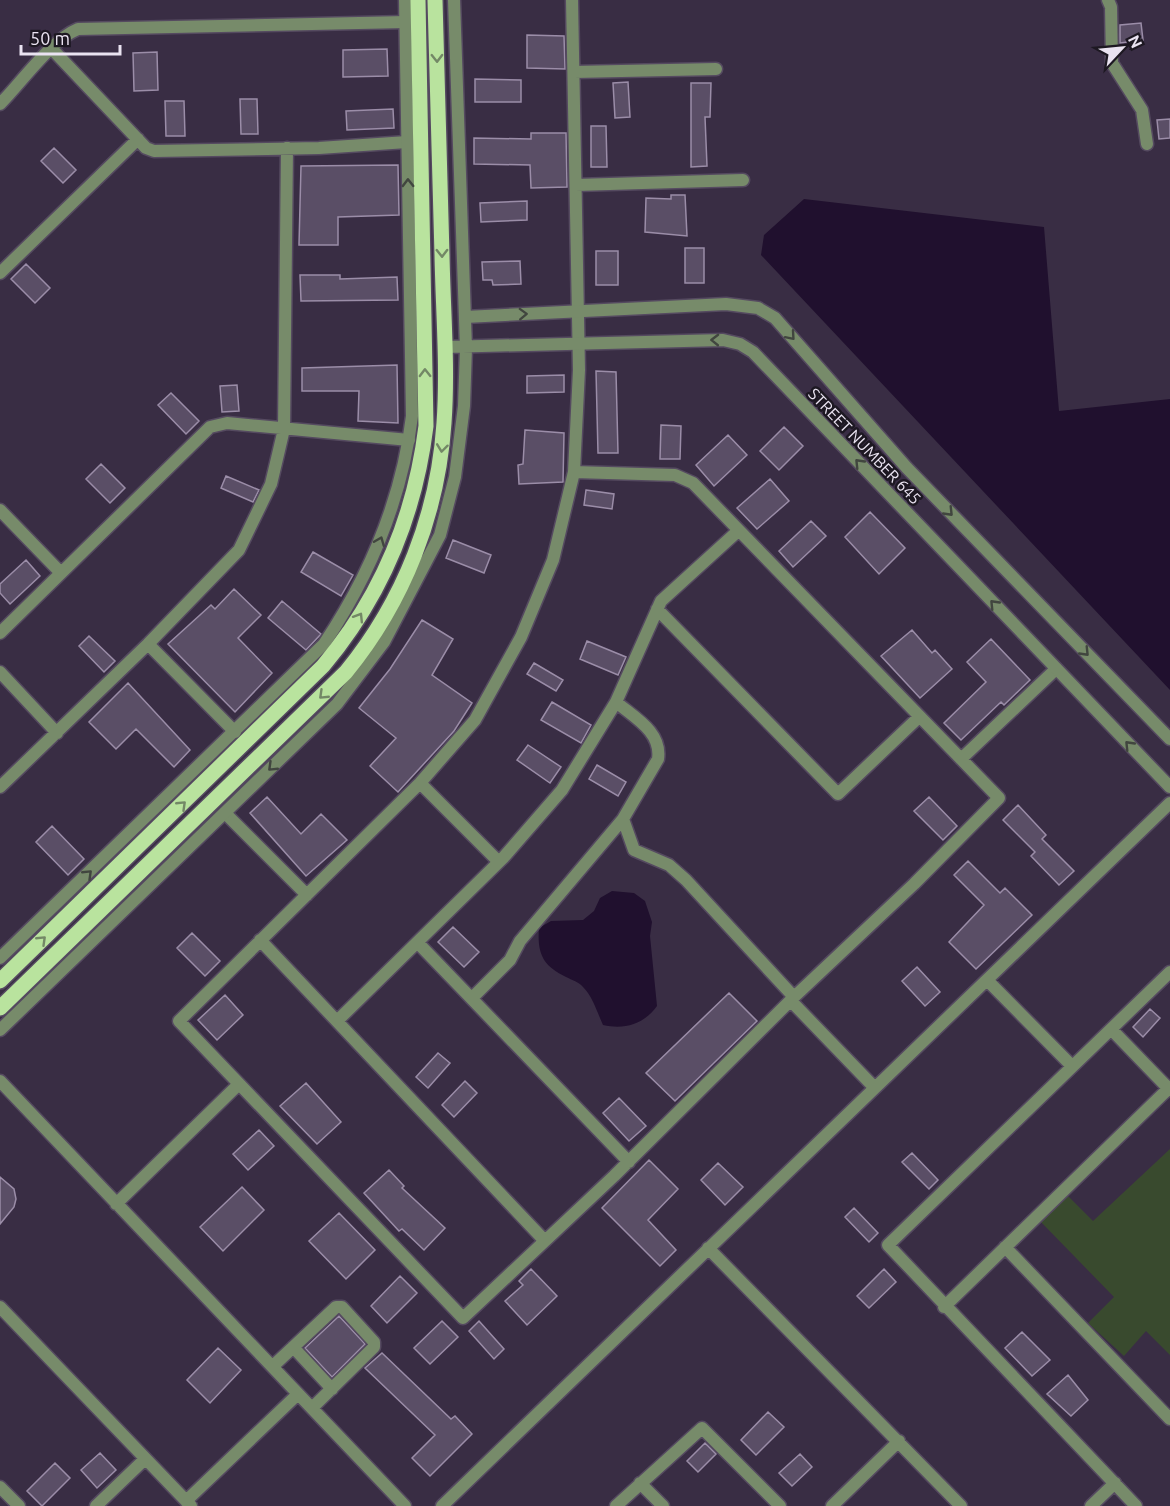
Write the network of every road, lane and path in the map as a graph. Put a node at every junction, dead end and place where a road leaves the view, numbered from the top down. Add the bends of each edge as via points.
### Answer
1 (405, 0) edge
2 (418, 0) edge
3 (435, 0) edge
4 (454, 0) edge
5 (572, 0) edge
6 (1108, 0) edge
7 (406, 22) junction
8 (52, 49) junction
9 (716, 69) dead end
10 (574, 72) junction
11 (0, 104) edge
12 (138, 139) junction
13 (407, 142) junction
14 (1147, 144) dead end
15 (287, 148) junction
16 (743, 180) dead end
17 (576, 184) junction
18 (0, 273) edge
19 (465, 317) junction
20 (578, 326) junction
21 (444, 347) junction
22 (466, 348) junction
23 (284, 429) junction
24 (409, 440) junction
25 (574, 472) junction
26 (0, 510) edge
27 (738, 531) junction
28 (61, 573) junction
29 (657, 609) junction
30 (0, 633) edge
31 (148, 644) junction
32 (1056, 669) junction
33 (0, 672) edge
34 (616, 702) junction
35 (919, 717) junction
36 (235, 732) junction
37 (57, 733) junction
38 (1170, 739) edge
39 (961, 759) junction
40 (420, 783) junction
41 (1170, 786) edge
42 (0, 787) edge
43 (1170, 803) edge
44 (225, 813) junction
45 (623, 819) junction
46 (499, 862) junction
47 (307, 895) junction
48 (260, 940) junction
49 (418, 943) junction
50 (0, 958) edge
51 (1170, 972) edge
52 (987, 980) junction
53 (0, 981) edge
54 (472, 998) junction
55 (793, 999) junction
56 (0, 1008) edge
57 (338, 1021) junction
58 (1111, 1029) junction
59 (0, 1030) edge
60 (1072, 1066) junction
61 (0, 1081) edge
62 (239, 1084) junction
63 (874, 1087) junction
64 (1169, 1089) edge
65 (629, 1162) junction
66 (116, 1204) junction
67 (545, 1240) junction
68 (1005, 1246) junction
69 (708, 1248) junction
70 (0, 1307) edge
71 (944, 1307) junction
72 (293, 1347) junction
73 (273, 1366) junction
74 (332, 1389) junction
75 (298, 1394) junction
76 (312, 1408) junction
77 (1170, 1419) edge
78 (899, 1441) junction
79 (145, 1459) junction
80 (640, 1483) junction
81 (1115, 1483) junction
82 (0, 1486) edge
83 (188, 1504) edge
84 (19, 1506) edge
85 (96, 1506) edge
86 (405, 1506) edge
87 (442, 1506) edge
88 (616, 1506) edge
89 (663, 1506) edge
90 (780, 1506) edge
91 (832, 1506) edge
92 (961, 1506) edge
93 (1091, 1506) edge
94 (1136, 1506) edge

1 - 7 street
53 -> 2 main road via 323,666 362,612 397,546 418,475 426,426
3 -> 21 main road
4 - 19 street
5 - 10 street
6 - 14 street via 1112,63 1142,110
7 - 8 street via 78,29
7 - 13 street
8 - 11 street
8 - 12 street
9 - 10 street
10 - 17 street
12 - 15 street via 154,151
12 - 18 street
13 - 15 street
24 -> 13 street via 412,416
15 - 23 street
16 - 17 street
17 - 20 street
19 -> 20 street, STREET NUMBER 645
19 - 22 street
20 - 22 street, STREET NUMBER 645
20 - 25 street
32 -> 20 street, STREET NUMBER 645 via 753,352 723,340
20 -> 38 street, STREET NUMBER 645 via 744,304 775,318 907,468
21 - 22 street, STREET NUMBER 645
21 -> 56 main road via 445,420 433,497 418,548 373,637 346,672
22 -> 44 street via 455,477 440,534 416,581 384,642 338,704
23 - 24 street
23 - 28 street via 227,423 210,427
23 - 31 street via 271,484 239,550
36 -> 24 street via 324,644 342,617 384,531
25 - 27 street via 685,478
25 - 40 street via 553,560 521,637 475,720
26 - 28 street
27 - 29 street
27 - 35 street
28 - 30 street
29 - 34 street
29 - 35 street via 838,794
31 - 36 street
31 - 37 street
32 - 39 street
41 -> 32 street, STREET NUMBER 645
33 - 37 street
34 - 45 street via 657,738 659,749 658,759
34 - 46 street via 562,790
35 - 39 street
50 -> 36 street
37 - 42 street
39 - 55 street via 997,795 998,801
40 - 46 street
40 - 47 street
43 - 52 street
44 - 47 street
44 - 59 street
45 - 54 street via 520,941 510,960
45 - 55 street via 634,850 669,865 686,879
46 - 49 street
47 - 48 street
48 - 57 street
48 - 62 street via 179,1021
49 - 54 street
49 - 57 street
51 - 58 street
52 - 60 street
52 - 63 street
54 - 65 street
55 - 63 street
55 - 65 street
57 - 67 street
58 - 60 street
58 - 64 street
60 - 71 street via 888,1243
61 - 66 street
62 - 66 street
62 - 67 street via 462,1317
63 - 69 street
64 - 68 street
65 - 67 street
66 - 73 street
68 - 71 street
68 - 77 street
69 - 78 street
69 - 87 street
70 - 79 street
71 - 81 street
72 - 73 street
72 - 74 street
72 - 74 street via 336,1307 342,1307 374,1345
73 - 75 street
74 - 76 street
75 - 76 street
75 - 83 street
76 - 86 street
78 - 91 street
78 - 92 street
79 - 83 street
79 - 85 street
80 - 88 street
80 - 89 street
80 - 90 street via 702,1428
81 - 93 street
81 - 94 street
82 - 84 street

